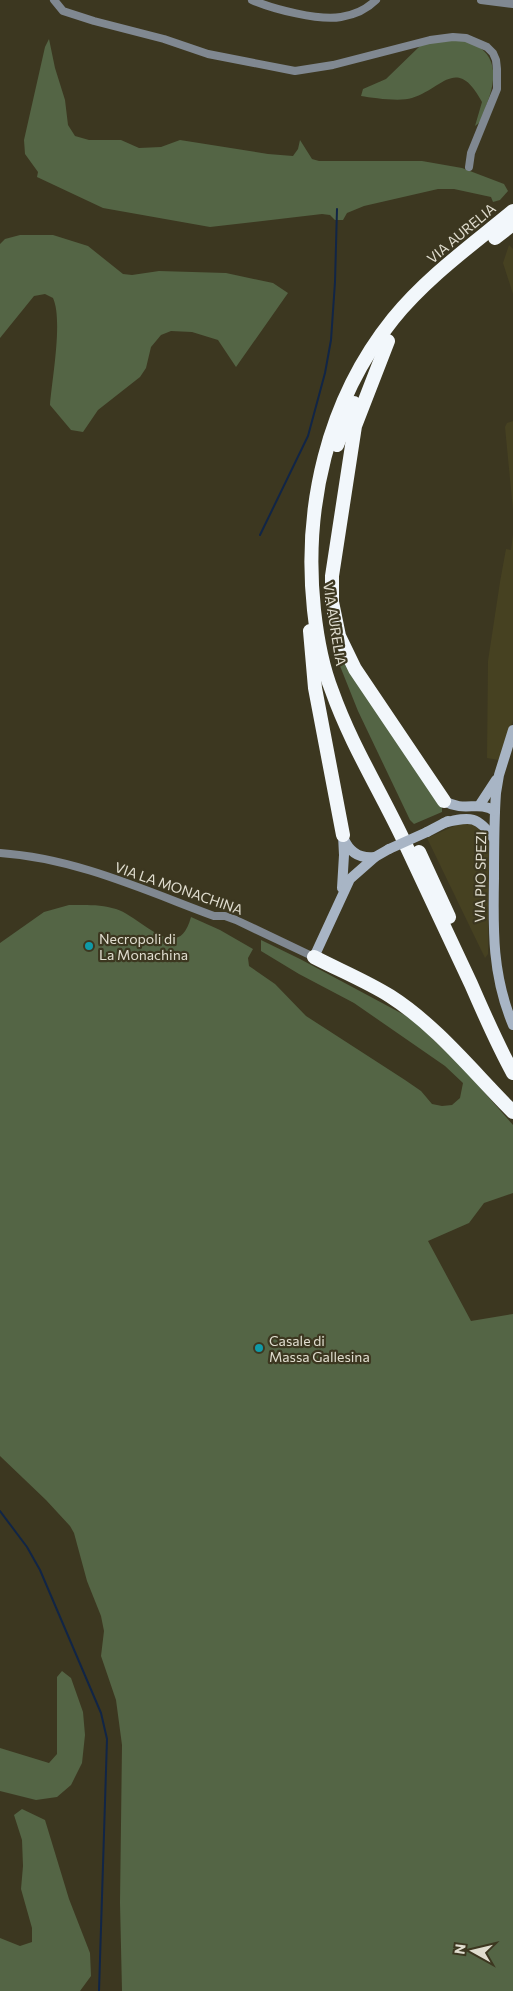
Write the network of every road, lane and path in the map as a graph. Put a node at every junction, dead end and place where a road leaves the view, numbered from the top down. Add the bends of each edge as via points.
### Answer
1 (54, 0) edge
2 (252, 0) edge
3 (376, 0) edge
4 (481, 0) edge
5 (513, 4) edge
6 (469, 167) dead end
7 (513, 211) edge
8 (513, 224) edge
9 (388, 341) junction
10 (311, 580) junction
11 (513, 730) edge
12 (498, 774) junction
13 (444, 801) junction
14 (475, 807) junction
15 (495, 814) junction
16 (478, 821) junction
17 (444, 823) junction
18 (343, 835) junction
19 (494, 839) junction
20 (0, 852) edge
21 (375, 856) junction
22 (340, 897) junction
23 (314, 957) junction
24 (513, 1025) edge
25 (513, 1053) edge
26 (513, 1073) edge
27 (513, 1112) edge

1 - 6 street via 63,11 94,21 208,54 295,71 333,65 430,40 453,37 478,42 487,47 496,60 497,89 471,153
2 - 3 street via 270,8 328,18 355,14
4 - 5 street
7 - 10 highway, VIA AURELIA via 418,292 392,320 360,371 334,424 321,469 311,530
8 - 9 highway, VIA AURELIA via 436,287
9 - 13 highway via 355,426 332,576 332,602 339,636 355,669
9 - 25 highway, VIA AURELIA via 354,403 330,471 319,559 325,625 336,676 348,708
10 - 18 highway via 312,668
10 - 26 highway, VIA AURELIA via 319,644 340,713
11 - 12 street, VIA PIO SPEZI
12 - 14 street
12 - 15 street, VIA PIO SPEZI
13 - 14 street via 458,807
13 - 17 street via 448,812
14 - 15 street
14 - 17 street
15 - 16 street
15 - 19 street, VIA PIO SPEZI
16 - 17 street via 465,818
16 - 19 street
17 - 21 street, bridge
18 - 21 street via 354,853
18 - 22 street
19 - 24 street, VIA PIO SPEZI via 495,965
20 - 23 street, VIA LA MONACHINA via 38,857 97,872 214,916 236,920
21 - 22 street via 352,875
22 - 23 street
23 - 27 highway via 381,991 410,1011 440,1036

